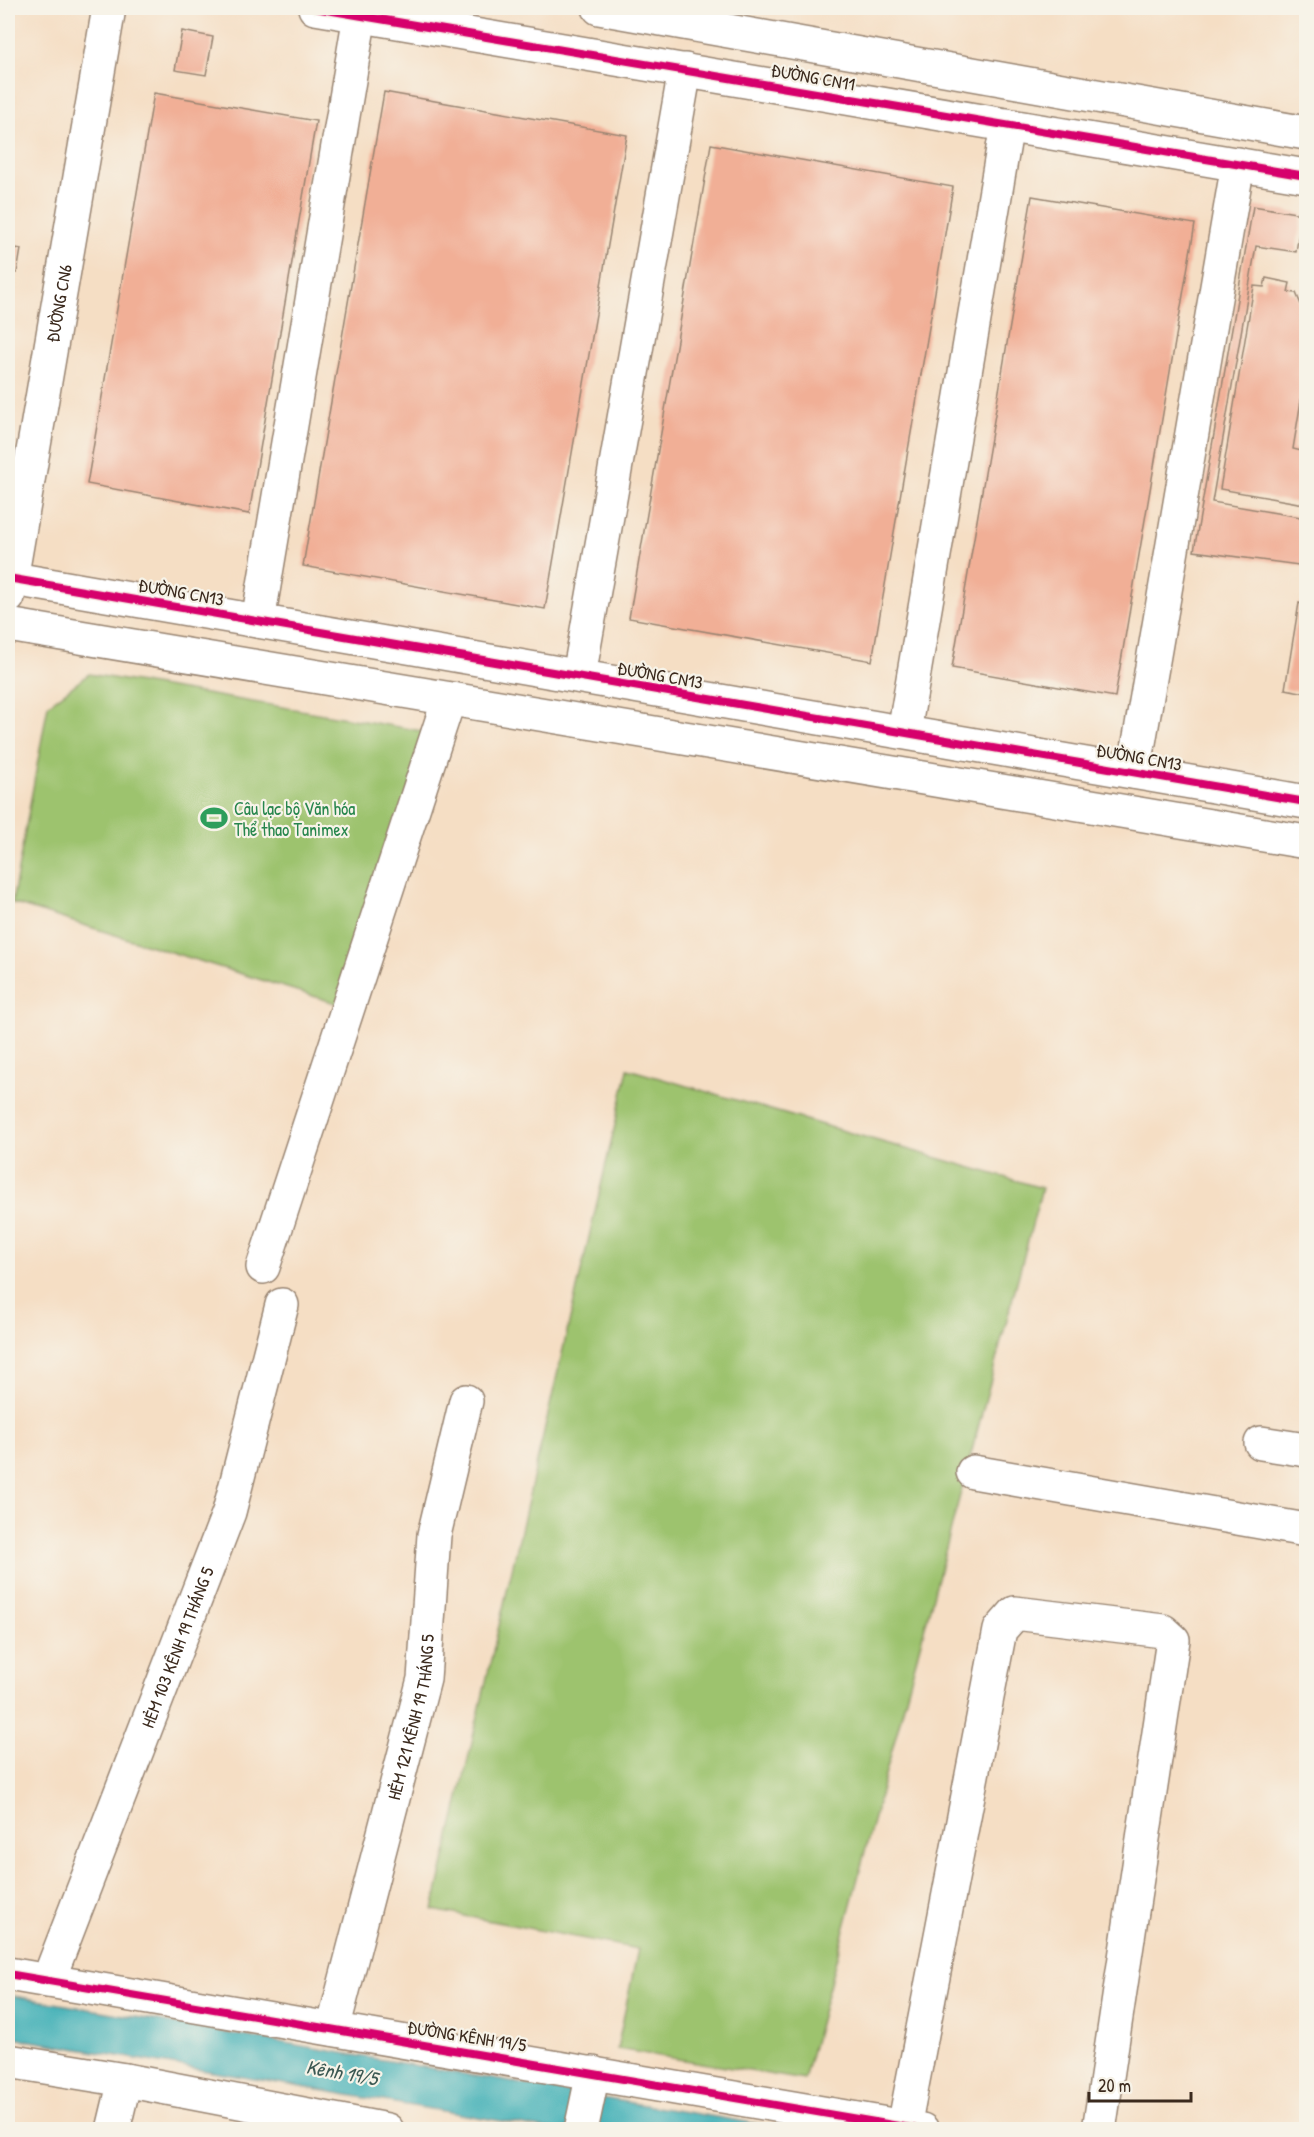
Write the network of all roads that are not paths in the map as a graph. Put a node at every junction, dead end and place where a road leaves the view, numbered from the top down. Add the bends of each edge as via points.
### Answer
1 (109, 8) edge
2 (315, 8) edge
3 (599, 8) edge
4 (360, 15) junction
5 (684, 15) edge
6 (685, 70) junction
7 (1006, 125) junction
8 (1306, 133) edge
9 (1238, 164) junction
10 (1306, 176) edge
11 (9, 584) edge
12 (258, 621) junction
13 (8, 625) edge
14 (579, 676) junction
15 (449, 699) junction
16 (865, 726) junction
17 (904, 732) junction
18 (858, 768) junction
19 (1134, 772) junction
20 (1306, 802) edge
21 (1306, 842) edge
22 (263, 1267) dead end
23 (282, 1305) dead end
24 (466, 1401) dead end
25 (1261, 1443) dead end
26 (1306, 1450) edge
27 (973, 1472) dead end
28 (1306, 1530) edge
29 (8, 1974) edge
30 (48, 1981) junction
31 (333, 2029) junction
32 (8, 2061) edge
33 (125, 2080) junction
34 (590, 2084) junction
35 (321, 2124) edge
36 (913, 2128) edge
37 (113, 2130) edge
38 (387, 2130) edge
39 (581, 2130) edge
40 (1099, 2130) edge

1 - 11 street, ĐƯỜNG CN6
2 - 4 street, ĐƯỜNG CN11
3 - 5 street, ĐƯỜNG CN11
4 - 6 street, ĐƯỜNG CN11
4 - 12 street
5 - 8 street, ĐƯỜNG CN11
6 - 7 street, ĐƯỜNG CN11
6 - 14 street
7 - 9 street, ĐƯỜNG CN11
7 - 17 street
9 - 10 street, ĐƯỜNG CN11
9 - 19 street
11 - 12 street, ĐƯỜNG CN13
12 - 14 street, ĐƯỜNG CN13
13 - 15 street
14 - 16 street, ĐƯỜNG CN13
15 - 18 street
15 - 22 street
16 - 17 street, ĐƯỜNG CN13
16 - 18 street
17 - 19 street, ĐƯỜNG CN13
18 - 21 street
19 - 20 street, ĐƯỜNG CN13
23 - 30 street, HẺM 103 KÊNH 19 THÁNG 5 via 229,1512
24 - 31 street, HẺM 121 KÊNH 19 THÁNG 5 via 434,1534 424,1679
25 - 26 street
27 - 28 street
29 - 30 street, ĐƯỜNG KÊNH 19/5
30 - 31 street, ĐƯỜNG KÊNH 19/5
31 - 34 street, ĐƯỜNG KÊNH 19/5
32 - 33 street
33 - 35 street
33 - 37 street
34 - 36 street, ĐƯỜNG KÊNH 19/5
34 - 39 street
35 - 38 street
36 - 40 street via 1000,1630 1015,1613 1163,1631 1173,1640

